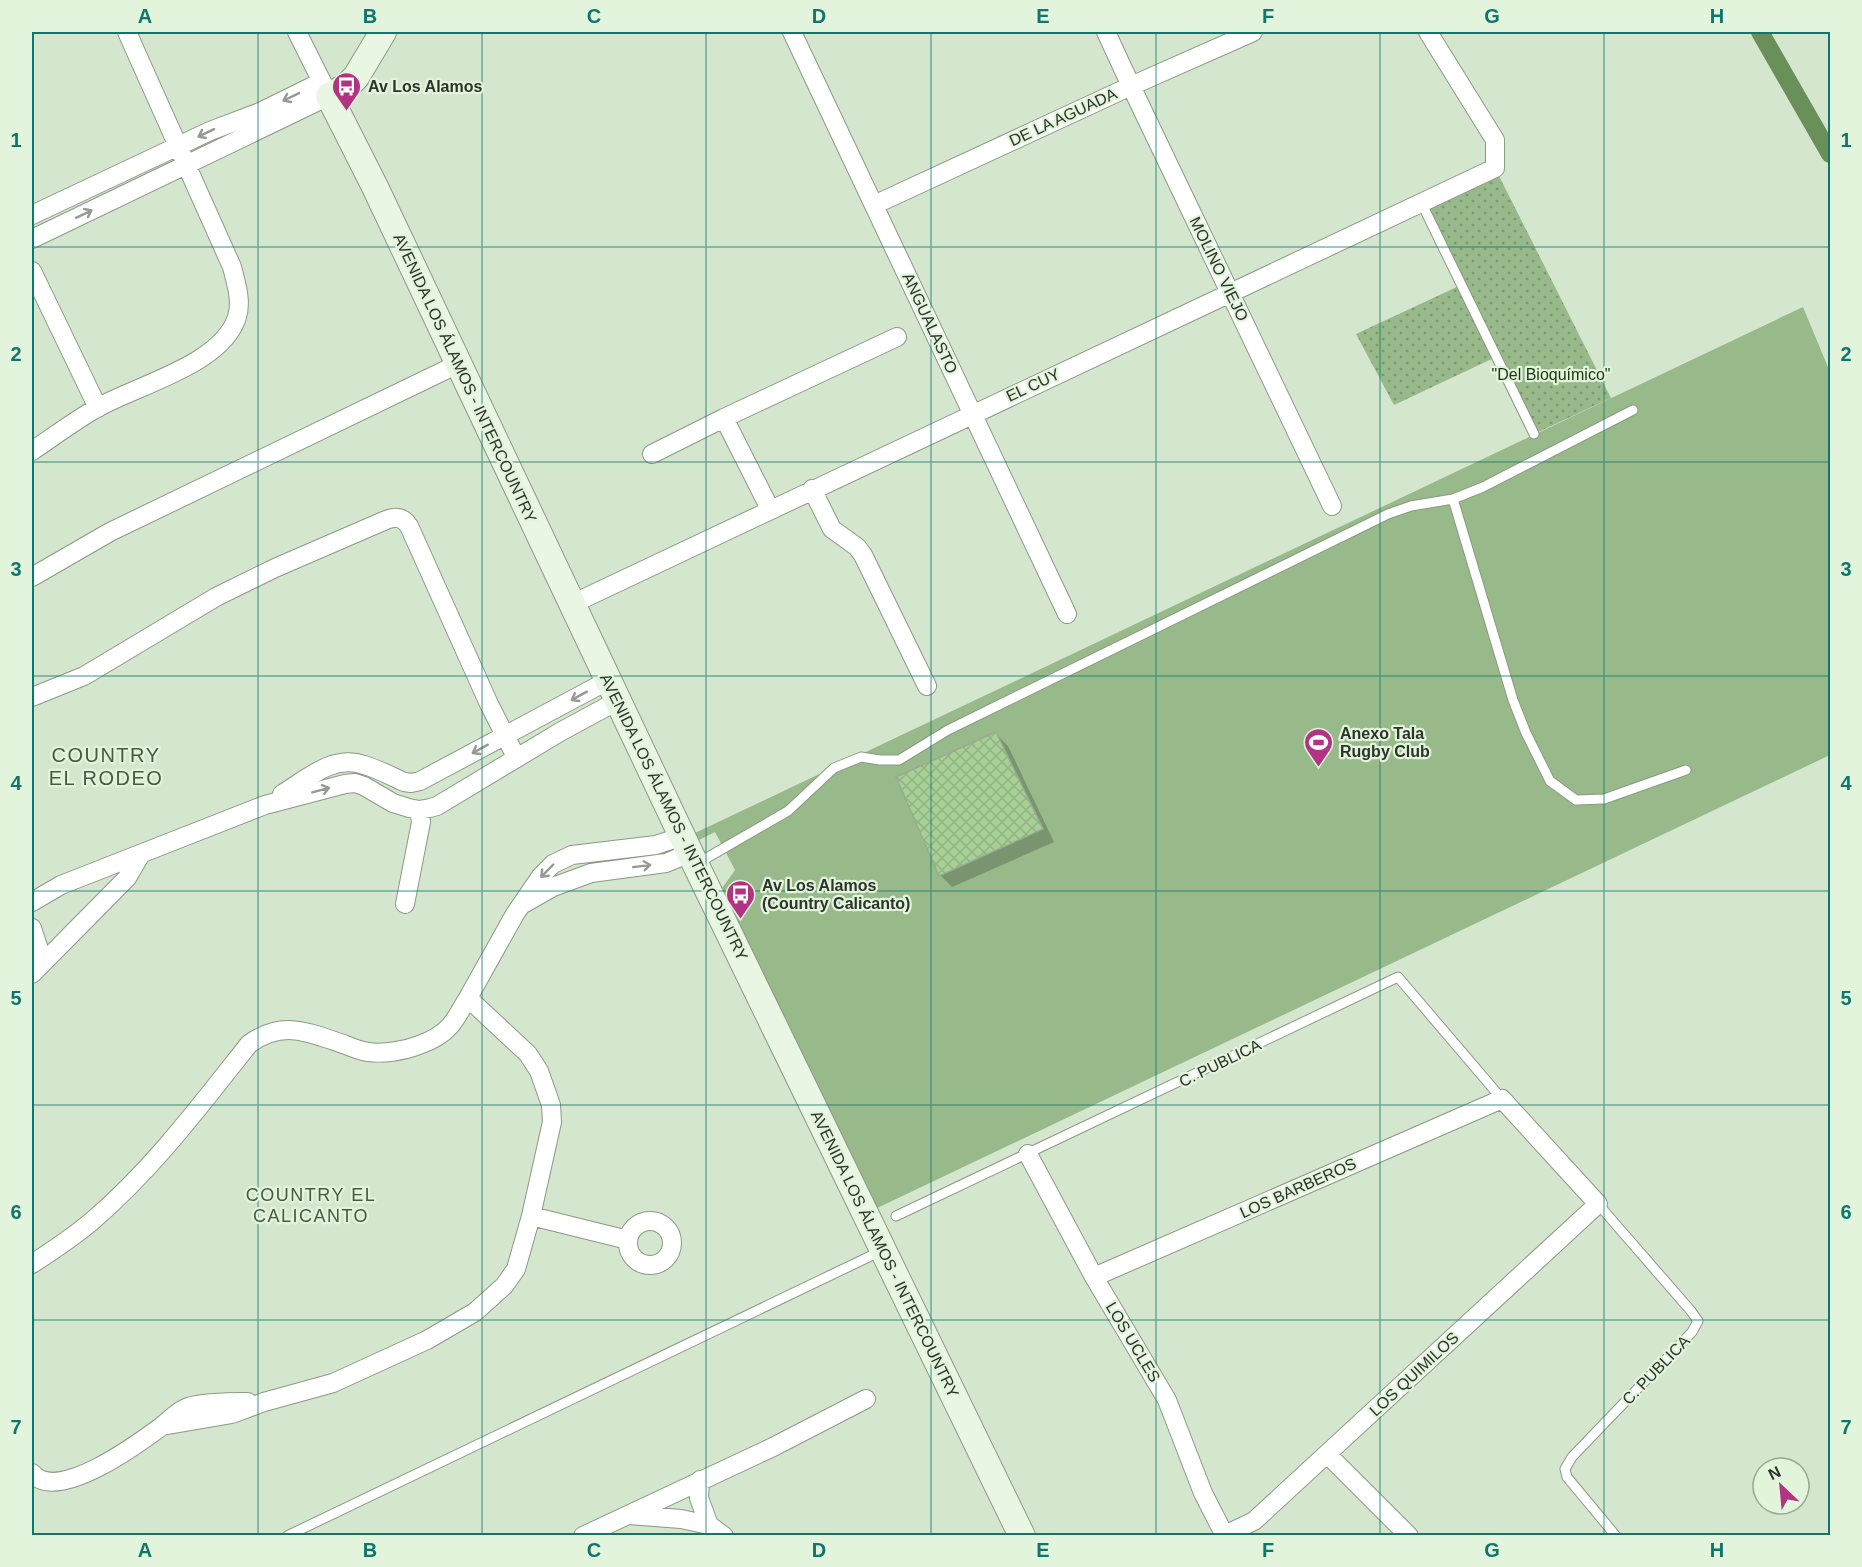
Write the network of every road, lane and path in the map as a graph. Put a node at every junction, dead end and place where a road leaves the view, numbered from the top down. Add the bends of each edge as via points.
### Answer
1 (127, 32) edge
2 (297, 32) edge
3 (384, 32) edge
4 (792, 32) edge
5 (1106, 32) edge
6 (1253, 32) edge
7 (1428, 32) edge
8 (1131, 86) junction
9 (325, 89) junction
10 (178, 147) junction
11 (186, 166) junction
12 (1421, 202) junction
13 (874, 205) junction
14 (32, 215) edge
15 (32, 239) edge
16 (32, 271) edge
17 (1230, 292) junction
18 (897, 337) dead end
19 (458, 363) junction
20 (98, 408) junction
21 (1633, 410) dead end
22 (973, 414) junction
23 (724, 418) junction
24 (1534, 434) dead end
25 (32, 451) edge
26 (652, 453) dead end
27 (813, 489) junction
28 (1453, 499) junction
29 (1332, 506) dead end
30 (770, 509) junction
31 (32, 577) edge
32 (572, 604) junction
33 (1067, 614) dead end
34 (927, 686) dead end
35 (614, 690) junction
36 (32, 697) edge
37 (505, 735) junction
38 (516, 757) junction
39 (1686, 770) dead end
40 (265, 805) junction
41 (419, 810) junction
42 (690, 851) junction
43 (141, 854) junction
44 (32, 902) edge
45 (405, 904) dead end
46 (32, 928) edge
47 (37, 968) edge
48 (468, 998) junction
49 (1502, 1099) junction
50 (1028, 1155) junction
51 (1598, 1204) junction
52 (531, 1216) junction
53 (896, 1216) dead end
54 (628, 1240) dead end
55 (883, 1250) junction
56 (32, 1264) edge
57 (1094, 1277) junction
58 (866, 1399) dead end
59 (1327, 1454) junction
60 (32, 1473) edge
61 (700, 1480) junction
62 (627, 1515) junction
63 (709, 1525) junction
64 (1225, 1535) edge
65 (287, 1536) edge
66 (584, 1536) edge
67 (724, 1536) edge
68 (1022, 1536) edge
69 (1409, 1536) edge
70 (1616, 1536) edge

1 - 10 street
2 - 9 street
3 - 9 main road via 356,78 347,86
4 - 13 street, ANGUALASTO
5 - 8 street, MOLINO VIEJO
6 - 8 street, DE LA AGUADA
7 - 12 street, EL CUY via 1495,140 1495,168
8 - 13 street, DE LA AGUADA
8 - 17 street, MOLINO VIEJO
9 -> 10 street via 220,126
9 - 11 street
9 - 19 main road, AVENIDA LOS ÁLAMOS - INTERCOUNTRY
10 - 11 street
10 - 14 street
15 -> 11 street
11 - 20 street via 232,267 237,317 215,348 199,361
12 - 17 street, EL CUY
12 - 24 lane
13 - 22 street, ANGUALASTO
16 - 20 street
17 - 22 street, EL CUY
17 - 29 street, MOLINO VIEJO
18 - 23 street
19 - 31 street via 110,532
19 - 32 main road, AVENIDA LOS ÁLAMOS - INTERCOUNTRY
20 - 25 street
21 - 28 lane
22 - 27 street, EL CUY
22 - 33 street, ANGUALASTO
23 - 26 street
23 - 30 street
27 - 30 street, EL CUY
27 - 34 street via 832,529 863,555
28 - 39 lane via 1513,700 1550,781 1576,800 1604,799
28 - 42 lane via 1388,514 948,730 899,760 861,757 847,761 822,777 788,811
30 - 32 street, EL CUY
32 - 35 main road, AVENIDA LOS ÁLAMOS - INTERCOUNTRY
35 -> 37 street
35 - 38 street
35 - 42 main road, AVENIDA LOS ÁLAMOS - INTERCOUNTRY
36 - 37 street via 84,676 216,597 393,517 410,526
37 - 38 street
37 -> 40 street via 411,783 362,764 331,764
38 - 41 street via 437,806
40 -> 41 street via 355,783 393,803
40 - 43 street
41 - 45 street via 421,822
42 - 48 street via 656,845 562,858 541,876 519,908
42 - 55 main road, AVENIDA LOS ÁLAMOS - INTERCOUNTRY
43 - 44 street via 61,885
43 - 47 street via 126,878
46 - 47 street
48 - 52 street via 528,1054 539,1071 551,1105 552,1122
48 - 56 street via 449,1027 435,1039 389,1052 367,1052 292,1029 262,1035 249,1044 183,1128 121,1195
49 - 50 lane, C. PUBLICA via 1398,977
49 - 51 street
49 - 57 street, LOS BARBEROS
50 - 53 lane, C. PUBLICA
50 - 57 street, LOS UCLES
51 - 59 street, LOS QUIMILOS
51 - 70 lane, C. PUBLICA via 1698,1321 1565,1469 1567,1477
52 - 54 street
52 - 60 street via 516,1269 504,1286 475,1312 427,1340 333,1383 232,1414 162,1426 81,1475 54,1482
55 - 65 lane
55 - 68 main road, AVENIDA LOS ÁLAMOS - INTERCOUNTRY
57 - 64 street, LOS UCLES via 1167,1400 1203,1493
58 - 61 street
59 - 64 street, LOS QUIMILOS via 1254,1521
59 - 69 street
61 - 62 street
61 - 63 street via 699,1498
62 - 63 street
62 - 66 street
63 - 67 street

